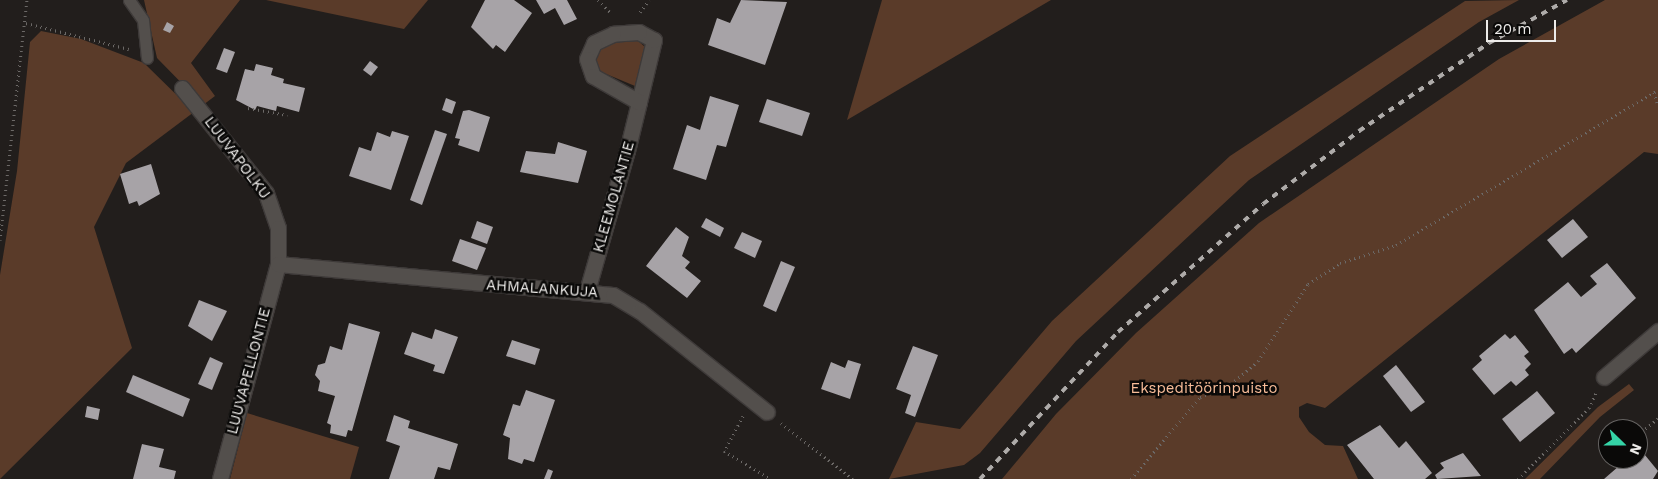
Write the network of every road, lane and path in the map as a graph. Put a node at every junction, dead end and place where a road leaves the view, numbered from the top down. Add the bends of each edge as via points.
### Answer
1 (27, 0) edge
2 (129, 0) edge
3 (598, 0) edge
4 (649, 0) edge
5 (610, 12) dead end
6 (640, 12) dead end
7 (26, 23) junction
8 (147, 58) joint
9 (182, 88) dead end
10 (1656, 91) edge
11 (639, 102) junction
12 (1658, 105) edge
13 (248, 108) dead end
14 (287, 115) dead end
15 (0, 240) edge
16 (278, 264) junction
17 (587, 291) junction
18 (1658, 330) edge
19 (1604, 377) joint
20 (753, 397) junction
21 (767, 412) joint
22 (1658, 418) edge
23 (1648, 426) edge
24 (220, 479) edge
25 (771, 479) edge
26 (854, 479) edge
27 (1131, 479) edge
28 (1518, 479) edge

1 - 7 path
2 - 8 lane via 143,20
3 - 5 path
4 - 6 path
7 - 8 path via 108,41
7 - 15 path
9 - 16 street, LUUVAPOLKU via 266,193 276,217
10 - 12 path
10 - 27 path via 1412,236 1340,263 1308,284 1258,361 1231,384 1200,397
11 - 11 street, KLEEMOLANTIE via 654,40 638,32 613,34 594,43 587,59 593,76
11 - 17 street, KLEEMOLANTIE
13 - 14 path
16 - 17 street, AHMALANKUJA via 528,290
16 - 24 street, LUUVAPELLONTIE
17 - 20 street, AHMALANKUJA via 613,295 640,311
18 - 19 street
19 - 28 path via 1590,408
20 - 21 street, AHMALANKUJA
20 - 25 path via 724,451
21 - 26 path
22 - 23 path

